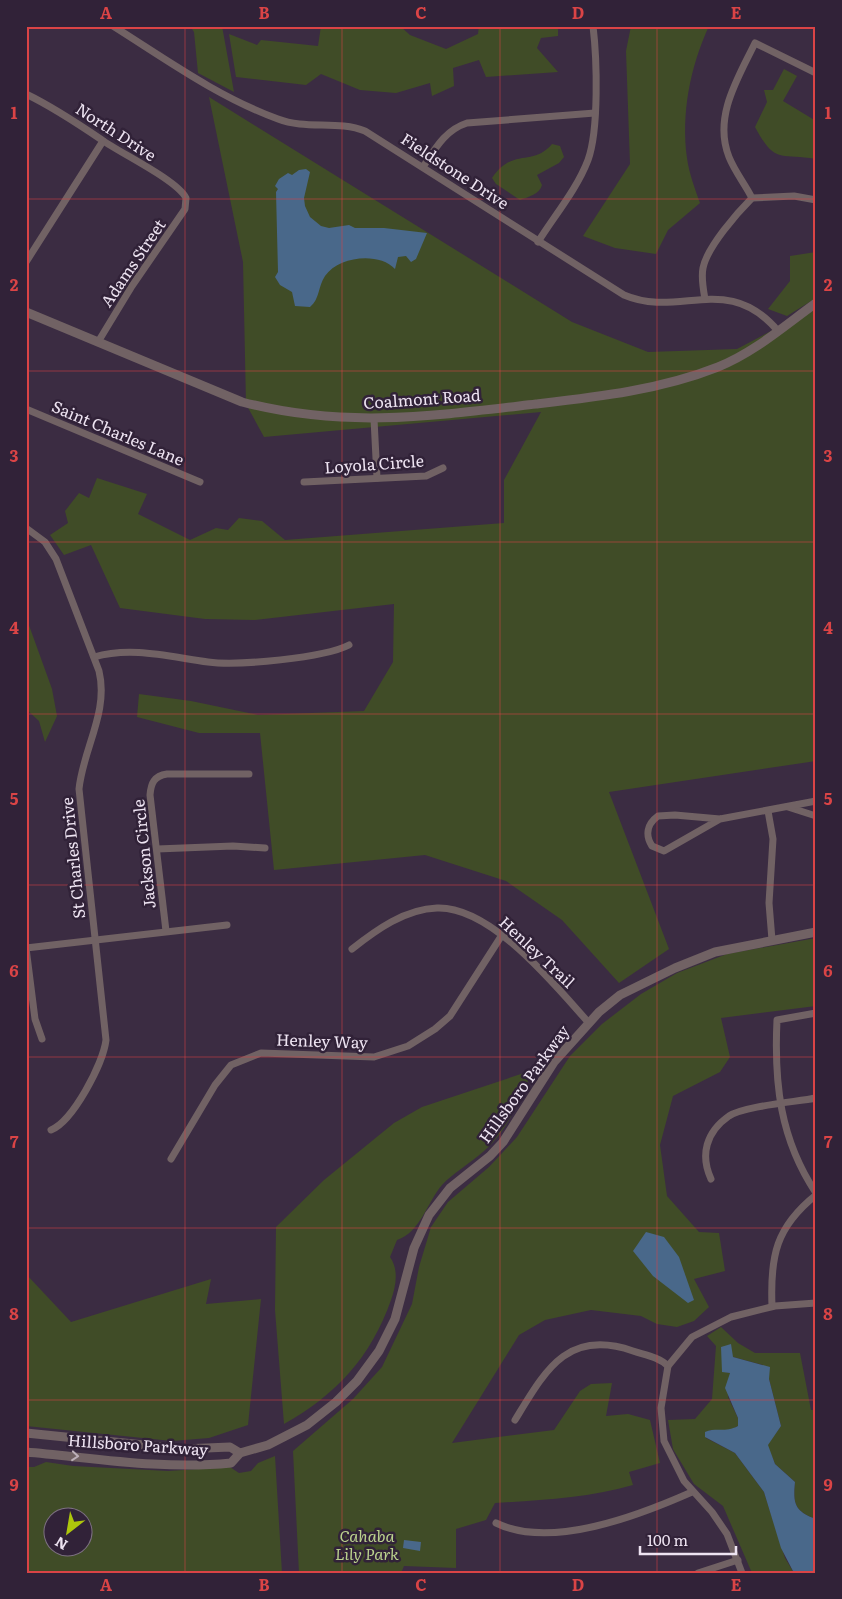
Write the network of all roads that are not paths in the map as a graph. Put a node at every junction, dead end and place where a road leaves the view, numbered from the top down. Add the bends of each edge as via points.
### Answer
1 (113, 26) edge
2 (593, 26) edge
3 (816, 73) edge
4 (26, 94) edge
5 (595, 113) junction
6 (103, 141) junction
7 (423, 167) junction
8 (186, 198) joint
9 (752, 198) junction
10 (816, 200) edge
11 (538, 242) junction
12 (26, 262) edge
13 (705, 299) junction
14 (816, 303) edge
15 (26, 312) edge
16 (778, 331) junction
17 (98, 342) junction
18 (26, 409) edge
19 (374, 419) junction
20 (443, 468) dead end
21 (377, 478) junction
22 (200, 482) dead end
23 (304, 482) dead end
24 (26, 528) edge
25 (349, 644) dead end
26 (94, 658) junction
27 (248, 774) dead end
28 (816, 801) edge
29 (788, 807) junction
30 (768, 811) junction
31 (816, 816) edge
32 (720, 819) dead end
33 (265, 848) dead end
34 (157, 849) junction
35 (227, 925) dead end
36 (166, 931) junction
37 (816, 932) edge
38 (502, 935) junction
39 (772, 940) junction
40 (96, 941) junction
41 (26, 948) edge
42 (352, 949) dead end
43 (816, 1012) edge
44 (588, 1022) junction
45 (42, 1040) dead end
46 (816, 1098) edge
47 (780, 1105) junction
48 (51, 1130) dead end
49 (170, 1159) dead end
50 (710, 1179) dead end
51 (816, 1194) edge
52 (816, 1303) edge
53 (772, 1306) junction
54 (668, 1366) junction
55 (515, 1420) dead end
56 (28, 1433) edge
57 (28, 1452) edge
58 (240, 1453) junction
59 (692, 1492) junction
60 (496, 1523) dead end
61 (738, 1560) junction
62 (698, 1573) edge
63 (742, 1573) edge

1 - 7 street, Fieldstone Drive via 224,95 287,122 359,129
2 - 5 street
3 - 9 street via 755,42 728,101 724,122 729,155
4 - 6 street, North Drive via 62,113
5 - 7 street via 467,123 443,138
5 - 11 street via 593,145 584,169
6 - 8 street, North Drive via 168,182
6 - 12 street
7 - 11 street, Fieldstone Drive
8 - 17 street, Adams Street via 185,210
9 - 10 street via 794,196
9 - 13 street via 708,254 702,279
11 - 13 street, Fieldstone Drive via 612,289 636,300
13 - 16 street, Fieldstone Drive via 738,302 768,319
14 - 16 street, Coalmont Road
15 - 17 street, Coalmont Road
16 - 19 street, Coalmont Road via 743,355 663,384 550,402
17 - 19 street, Coalmont Road via 262,408 341,419
18 - 22 street, Saint Charles Lane
19 - 21 street
20 - 21 street, Loyola Circle via 426,476
21 - 23 street, Loyola Circle
24 - 26 street, St Charles Drive via 44,542 56,559
25 - 26 street via 327,652 236,664 150,653
26 - 40 street, St Charles Drive via 102,682 101,704 79,789
27 - 34 street, Jackson Circle via 167,774 155,778 150,795
28 - 29 street
29 - 30 street
29 - 31 street
30 - 32 street via 720,819 675,814 658,816 650,824 648,836 652,846 664,851
30 - 39 street via 773,839 769,903
33 - 34 street
34 - 36 street, Jackson Circle
35 - 36 street
36 - 40 street
37 - 39 street, Hillsboro Parkway
38 - 42 street, Henley Trail via 472,915 436,908 389,923
38 - 44 street, Henley Trail
38 - 49 street, Henley Way via 450,1016 408,1046 367,1057 261,1053 231,1064
39 - 44 street, Hillsboro Parkway via 715,952 675,968 620,995
40 - 41 street
40 - 48 street, St Charles Drive via 107,1029 104,1053 65,1120
41 - 45 street via 34,1019
43 - 47 street via 777,1020
44 - 58 street, Hillsboro Parkway via 554,1062 503,1142 450,1188 429,1215 414,1248 395,1320 379,1351 357,1380 307,1425 268,1445
46 - 47 street
47 - 50 street via 742,1111 719,1126 707,1143 704,1164
47 - 51 street via 803,1174
51 - 53 street via 800,1207 784,1228 775,1249 770,1276
52 - 53 street
53 - 54 street via 731,1318 692,1338
54 - 55 street via 621,1347 596,1344 581,1347 550,1366
54 - 59 street via 662,1394 662,1430 675,1466
56 - 57 street, Hillsboro Parkway
56 - 58 street, Hillsboro Parkway via 182,1449 230,1447
57 -> 58 street, Hillsboro Parkway via 172,1465 231,1463
59 - 60 street via 586,1530 523,1533
59 - 61 street via 720,1522
61 - 62 street
61 - 63 street

